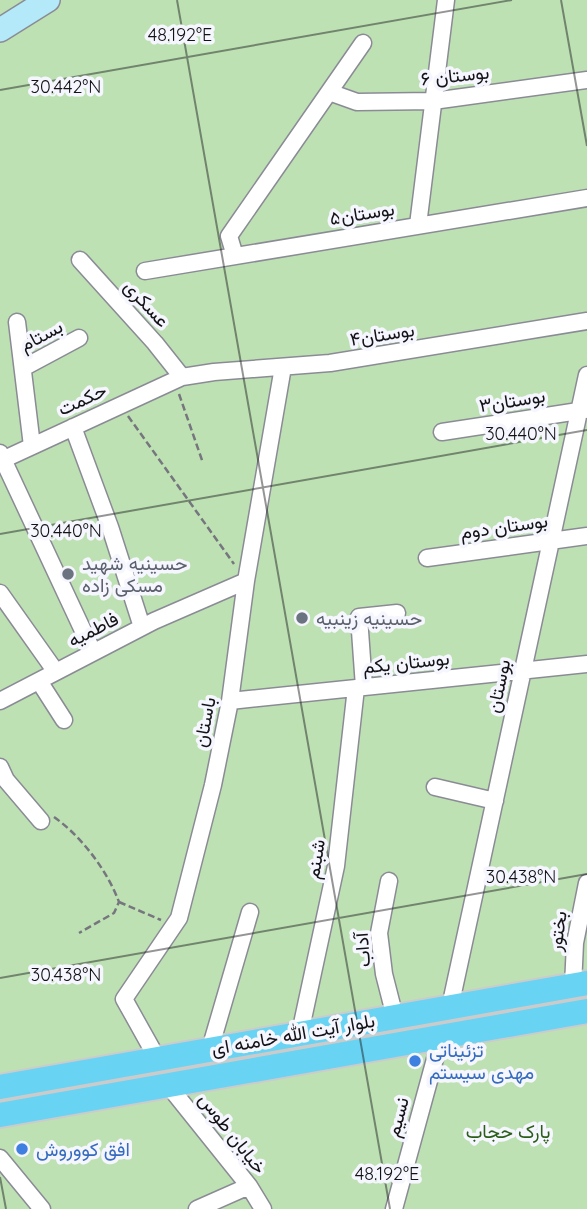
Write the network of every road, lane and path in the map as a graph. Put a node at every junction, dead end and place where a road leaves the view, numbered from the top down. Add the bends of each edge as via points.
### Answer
1 (446, 0) edge
2 (45, 1) edge
3 (0, 30) edge
4 (363, 43) dead end
5 (587, 80) edge
6 (329, 92) junction
7 (433, 101) junction
8 (587, 198) edge
9 (418, 225) junction
10 (235, 256) junction
11 (80, 260) dead end
12 (145, 271) dead end
13 (587, 321) edge
14 (17, 322) dead end
15 (79, 338) dead end
16 (283, 367) junction
17 (23, 368) junction
18 (587, 375) edge
19 (178, 379) junction
20 (120, 405) junction
21 (583, 411) edge
22 (73, 427) junction
23 (442, 432) dead end
24 (32, 446) junction
25 (1, 458) edge
26 (203, 463) dead end
27 (587, 536) edge
28 (550, 541) junction
29 (427, 558) dead end
30 (246, 581) junction
31 (0, 593) edge
32 (397, 613) dead end
33 (142, 627) junction
34 (93, 652) junction
35 (587, 664) edge
36 (523, 671) junction
37 (56, 672) junction
38 (39, 681) junction
39 (360, 687) junction
40 (0, 701) edge
41 (230, 701) junction
42 (64, 720) dead end
43 (0, 766) edge
44 (435, 787) dead end
45 (495, 801) junction
46 (48, 819) joint
47 (389, 881) dead end
48 (587, 883) edge
49 (119, 902) junction
50 (250, 912) dead end
51 (174, 926) junction
52 (79, 933) dead end
53 (580, 984) edge
54 (450, 1007) junction
55 (587, 1011) edge
56 (395, 1017) junction
57 (300, 1033) junction
58 (441, 1037) junction
59 (210, 1049) junction
60 (157, 1058) junction
61 (2, 1082) edge
62 (168, 1085) junction
63 (0, 1115) edge
64 (0, 1158) edge
65 (249, 1186) junction
66 (42, 1209) edge
67 (197, 1209) edge
68 (263, 1209) edge
69 (394, 1209) edge

1 - 7 street
2 - 3 main road
4 - 6 street
5 - 7 street, بوستان ۶
6 - 7 street, بوستان ۶ via 357,102
6 - 10 street via 229,236
7 - 9 street
8 - 9 street, بوستان۵
9 - 10 street, بوستان۵
10 - 12 street, بوستان۵
11 - 19 street, عسکری via 155,343
13 - 16 street, بوستان۴
14 - 17 street
15 - 17 street, بستام
16 - 19 street, بوستان۴
16 - 30 street, باستان
17 - 24 street
18 - 21 street, بوستان
19 - 20 street, حکمت
19 - 26 path
20 - 22 street, حکمت
20 - 30 path
21 - 23 street, بوستان۳
21 - 28 street, بوستان
22 - 24 street, حکمت
22 - 33 street
24 - 25 street, حکمت
25 - 34 street
27 - 28 street, بوستان دوم
28 - 29 street, بوستان دوم
28 - 36 street, بوستان
30 - 33 street, فاطمیه
30 - 41 street, باستان
31 - 37 street
32 - 39 street, شبنم via 359,617
33 - 34 street, فاطمیه
34 - 37 street, فاطمیه
35 - 36 street, بوستان یکم
36 - 39 street, بوستان یکم
36 - 45 street, بوستان
37 - 38 street, فاطمیه
38 - 40 street, فاطمیه
38 - 42 street
39 - 41 street, بوستان یکم
39 - 57 street, شبنم via 336,866
41 - 51 street, باستان via 213,785
43 - 46 street via 6,780
44 - 45 street
45 - 54 street, بوستان
46 - 49 path via 87,849
47 - 56 street, آداب via 379,933
48 - 53 street, بختور via 575,943
49 - 51 path
49 - 52 path via 114,913
50 - 59 street
51 - 60 street, باستان via 124,999
53 - 54 main road, بلوار آیت الله خامنه ای
54 - 56 main road, بلوار آیت الله خامنه ای
55 - 58 main road, بلوار آیت الله خامنه ای
56 - 57 main road, بلوار آیت الله خامنه ای
57 - 59 main road, بلوار آیت الله خامنه ای
58 - 62 main road, بلوار آیت الله خامنه ای
58 - 69 street, نسیم
59 - 60 main road, بلوار آیت الله خامنه ای
60 - 61 main road, بلوار آیت الله خامنه ای
62 - 63 main road, بلوار آیت الله خامنه ای
62 - 65 street, خیابان طوس
64 - 66 street
65 - 67 street
65 - 68 street, خیابان طوس

